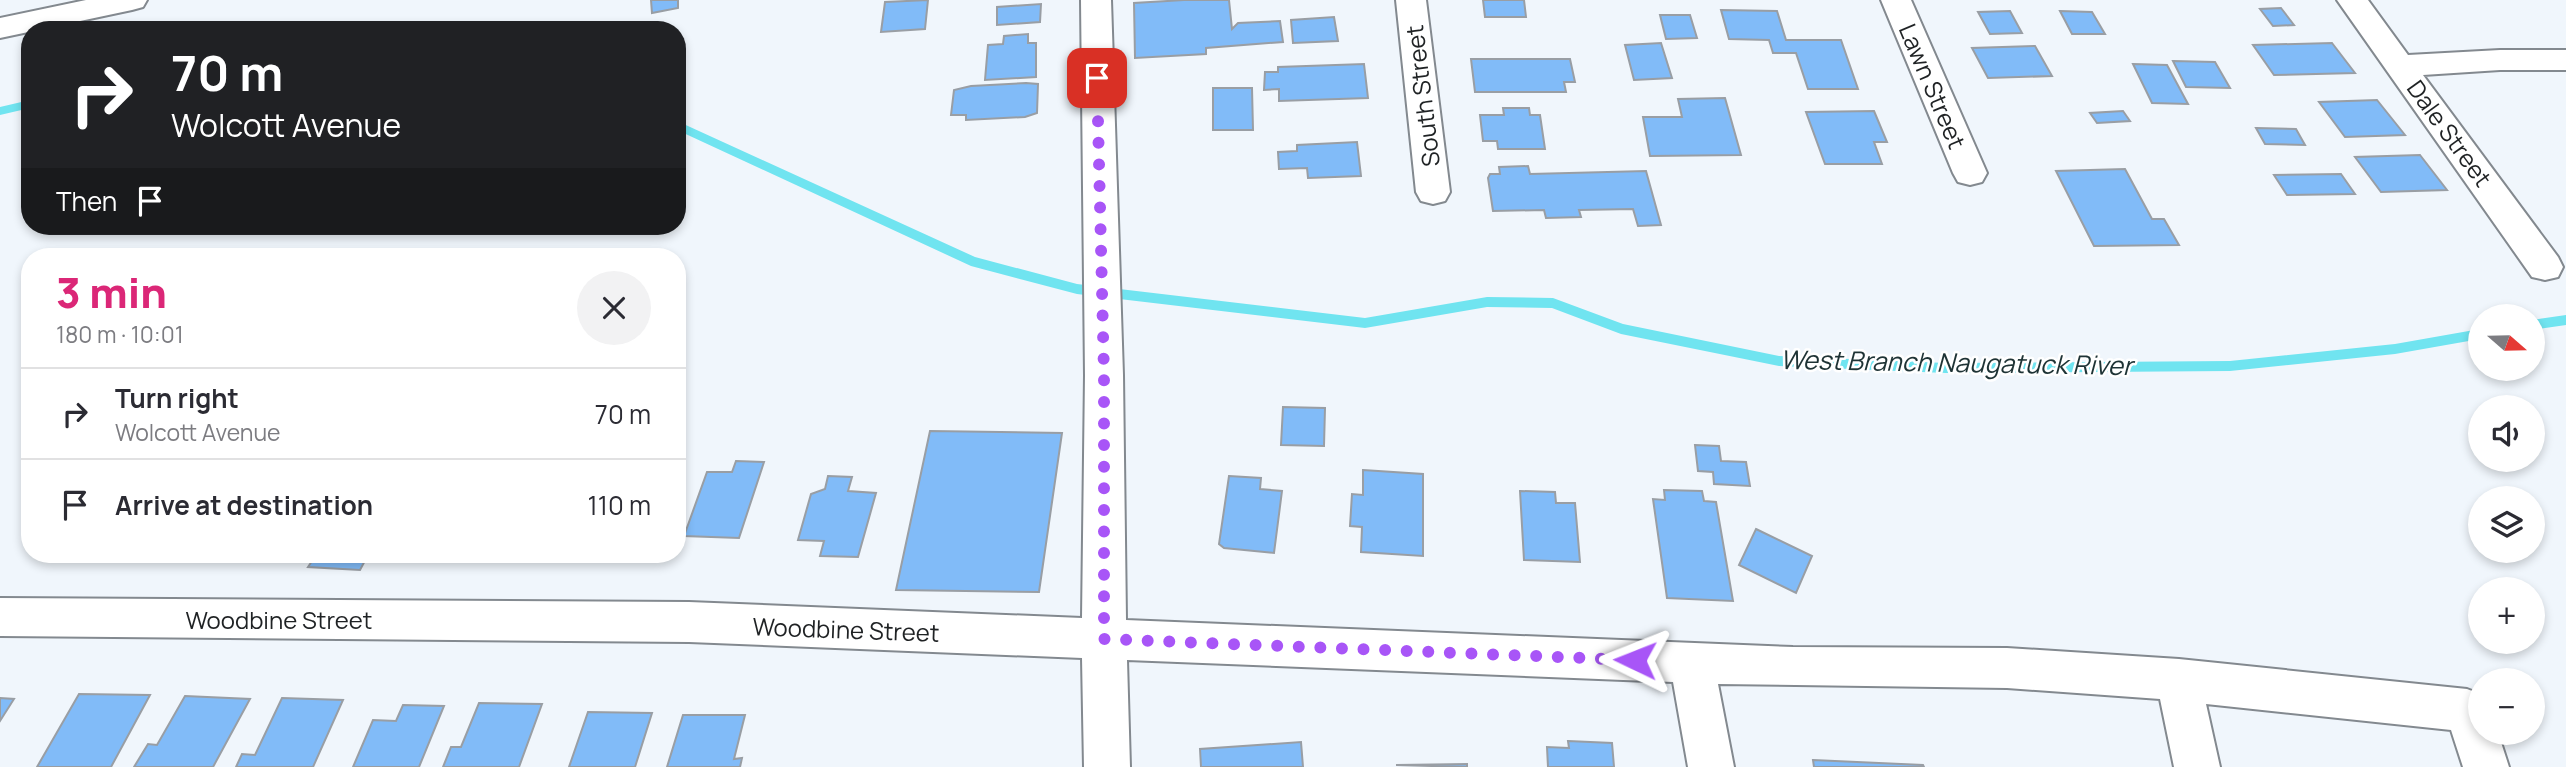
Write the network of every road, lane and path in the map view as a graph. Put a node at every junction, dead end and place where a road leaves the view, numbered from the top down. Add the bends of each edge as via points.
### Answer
1 (132, 0) edge
2 (1096, 0) edge
3 (1410, 0) edge
4 (1896, 0) edge
5 (2352, 0) edge
6 (33, 21) edge
7 (21, 24) edge
8 (0, 28) edge
9 (2566, 60) edge
10 (2402, 66) junction
11 (1970, 173) dead end
12 (1433, 192) dead end
13 (2545, 267) dead end
14 (0, 617) edge
15 (1104, 639) junction
16 (1691, 662) junction
17 (2179, 680) junction
18 (1107, 767) edge
19 (1711, 767) edge
20 (2197, 767) edge
21 (2486, 767) edge

1 - 6 street
2 - 15 street
3 - 12 street, South Street
4 - 11 street, Lawn Street
5 - 10 street, Dale Street
7 - 8 street
9 - 10 street
10 - 13 street, Dale Street
14 - 15 street, Woodbine Street via 689,622
15 - 16 street, Woodbine Street
15 - 18 street
16 - 17 street, Woodbine Street via 2007,668
16 - 19 street
17 - 20 street
17 - 21 street, Woodbine Street via 2467,710

